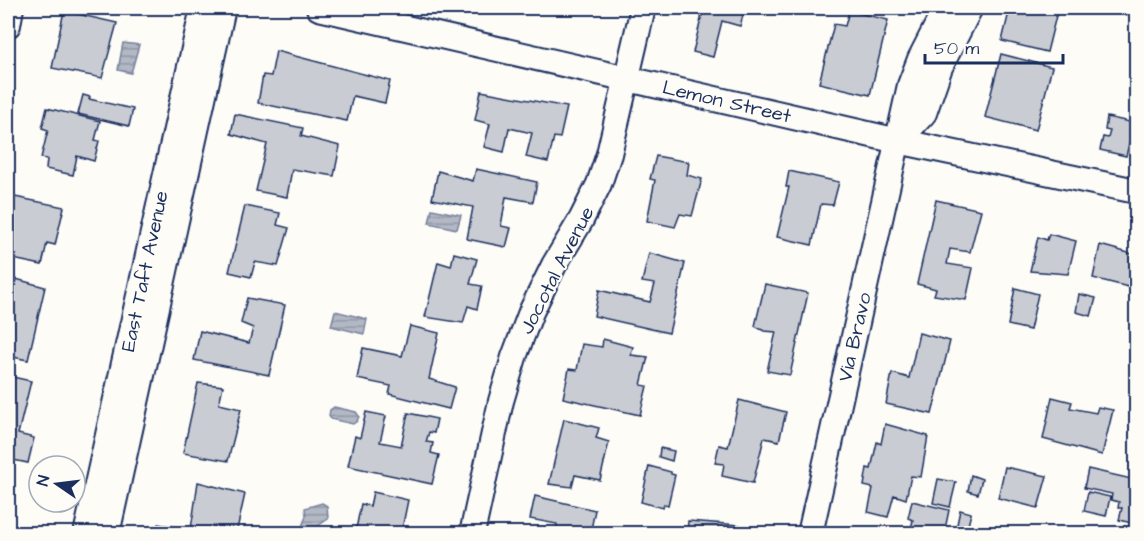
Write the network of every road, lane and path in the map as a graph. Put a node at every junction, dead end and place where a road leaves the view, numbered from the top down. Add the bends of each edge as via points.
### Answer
1 (11, 8) edge
2 (203, 8) edge
3 (223, 8) edge
4 (319, 8) edge
5 (643, 8) edge
6 (961, 9) edge
7 (8, 25) edge
8 (627, 79) junction
9 (898, 141) junction
10 (1137, 191) edge
11 (125, 404) junction
12 (86, 534) edge
13 (107, 534) edge
14 (472, 534) edge
15 (810, 534) edge

1 - 7 street
2 - 11 street, East Taft Avenue
3 - 11 street, East Taft Avenue
4 - 8 street, Lemon Street
5 - 8 street, Jocotal Avenue
6 - 9 street via 924,113
8 - 9 street, Lemon Street
8 - 14 street, Jocotal Avenue via 599,184 531,312 514,357
9 - 10 street, Lemon Street
9 - 15 street, Via Bravo
11 - 12 street, East Taft Avenue
11 - 13 street, East Taft Avenue

